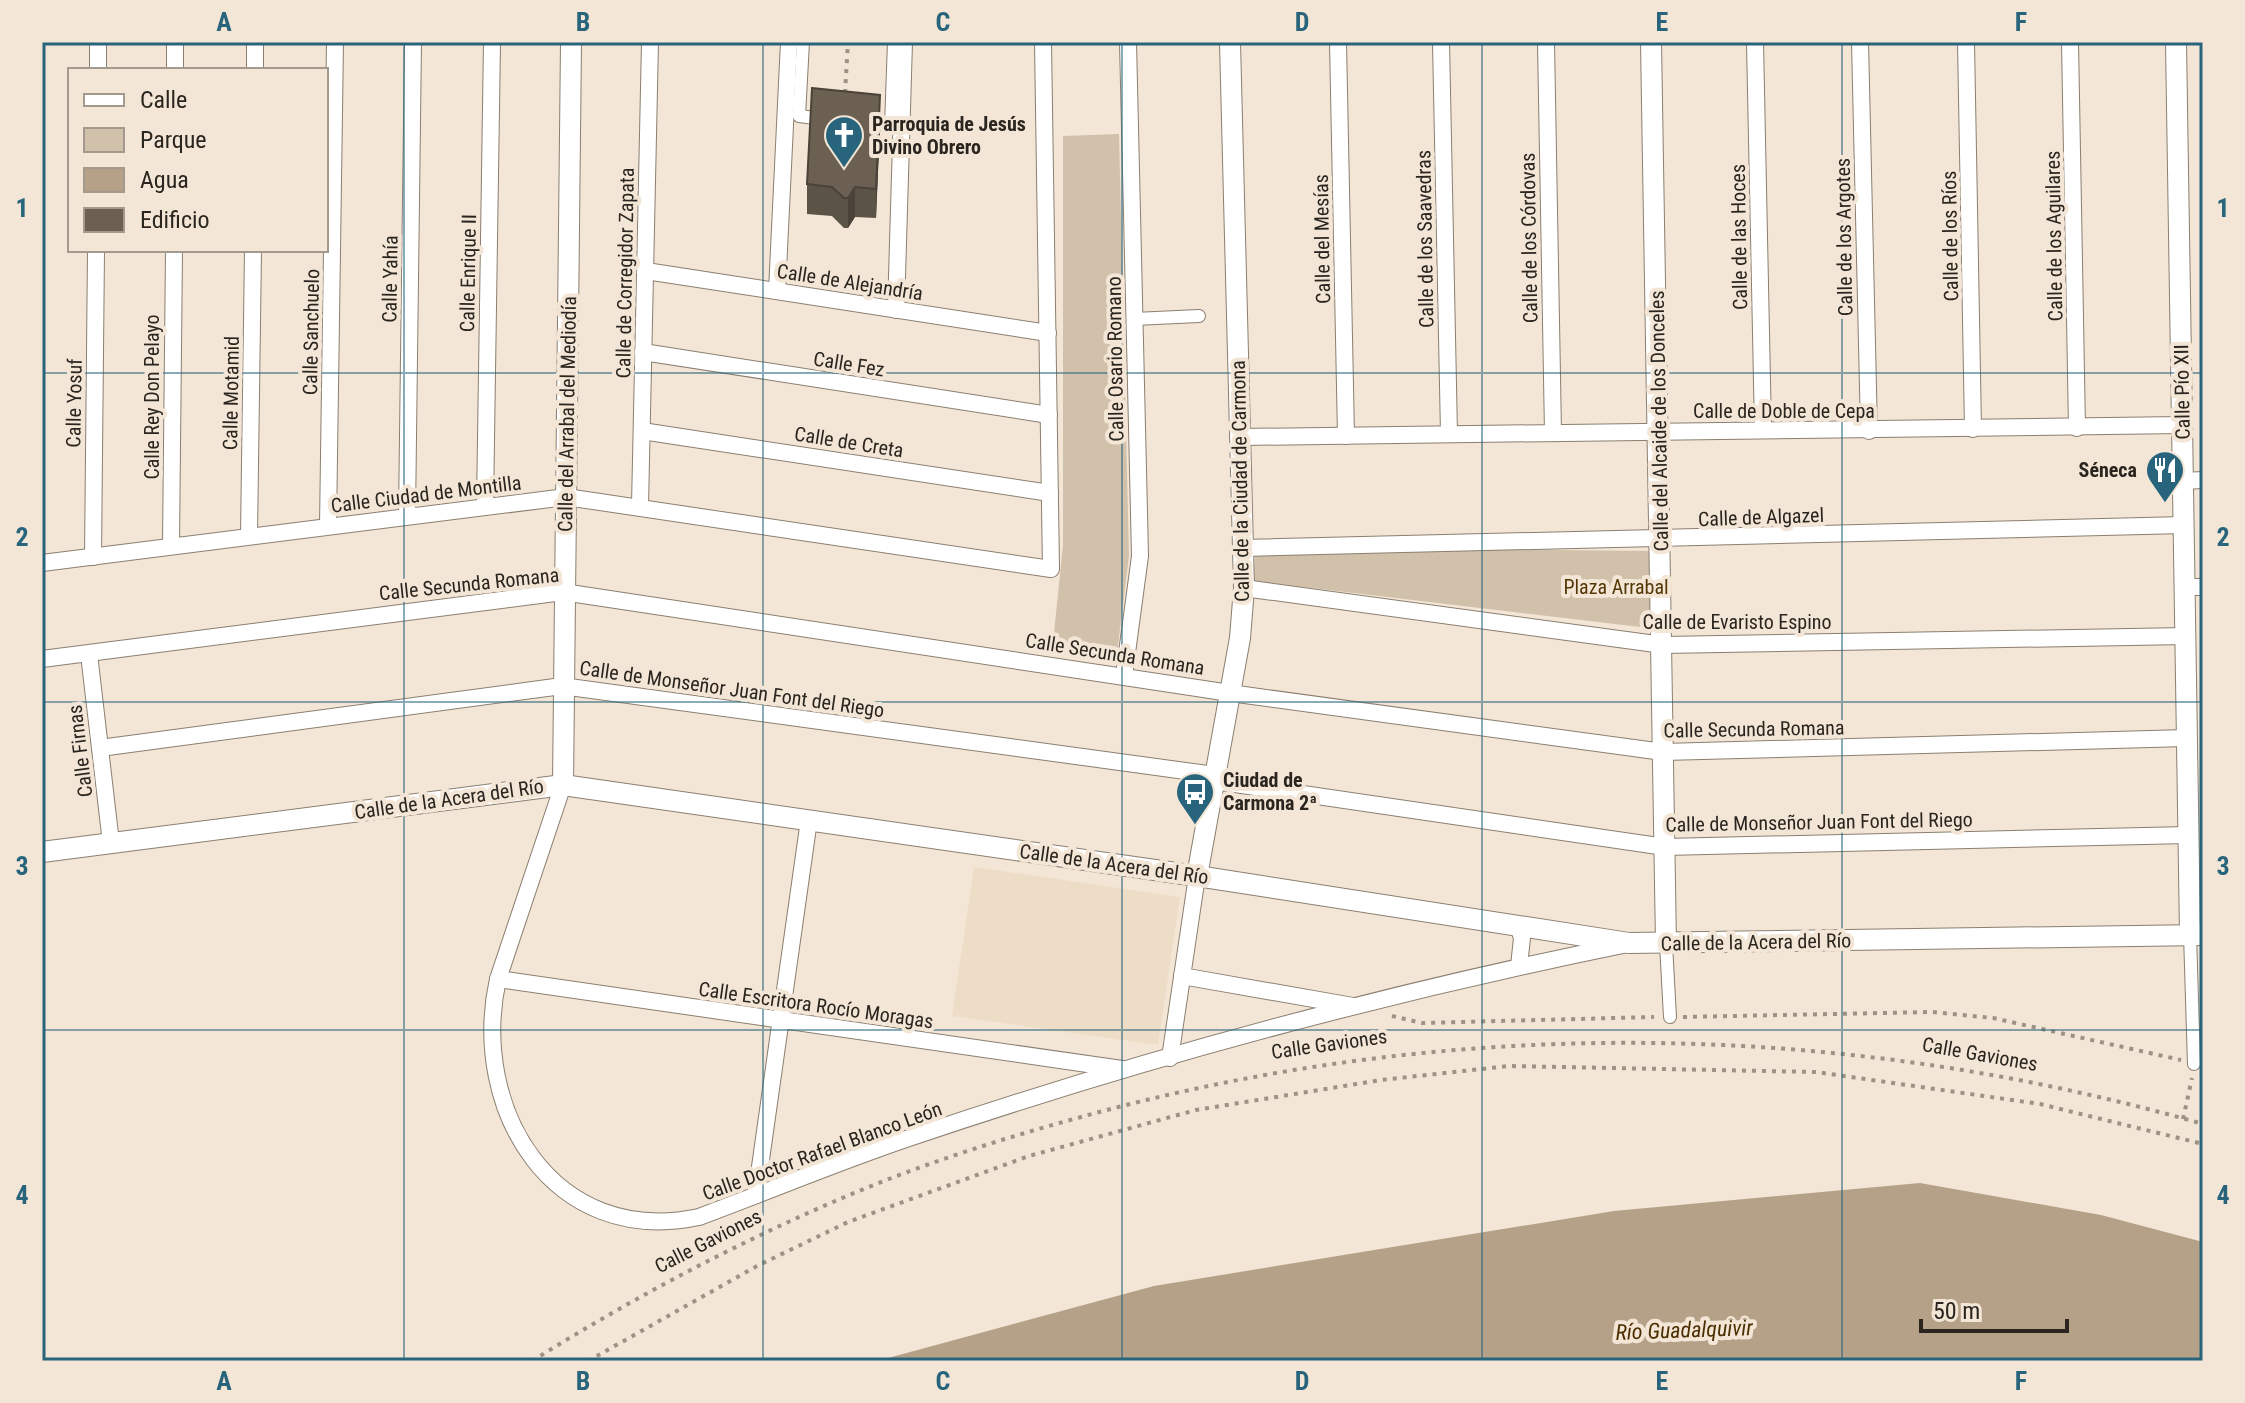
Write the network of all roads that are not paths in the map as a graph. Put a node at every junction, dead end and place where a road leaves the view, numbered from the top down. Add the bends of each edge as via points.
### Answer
1 (98, 42) edge
2 (175, 42) edge
3 (255, 42) edge
4 (335, 42) edge
5 (413, 42) edge
6 (492, 42) edge
7 (571, 42) edge
8 (650, 42) edge
9 (789, 42) edge
10 (803, 42) edge
11 (894, 42) edge
12 (904, 42) edge
13 (1043, 42) edge
14 (1128, 42) edge
15 (1230, 42) edge
16 (1338, 42) edge
17 (1441, 42) edge
18 (1546, 42) edge
19 (1651, 42) edge
20 (1755, 42) edge
21 (1860, 42) edge
22 (1966, 42) edge
23 (2070, 42) edge
24 (2176, 42) edge
25 (98, 68) edge
26 (175, 68) edge
27 (255, 68) edge
28 (96, 252) edge
29 (174, 252) edge
30 (253, 252) edge
31 (646, 271) junction
32 (777, 291) junction
33 (896, 310) junction
34 (1199, 316) dead end
35 (1134, 319) junction
36 (1048, 333) junction
37 (643, 352) junction
38 (1049, 415) junction
39 (2182, 425) junction
40 (2077, 428) junction
41 (1973, 429) junction
42 (1763, 430) junction
43 (642, 431) junction
44 (1658, 431) junction
45 (1869, 431) junction
46 (1553, 433) junction
47 (1449, 434) junction
48 (1346, 436) junction
49 (1241, 437) junction
50 (2193, 480) edge
51 (1050, 493) junction
52 (566, 497) junction
53 (485, 505) junction
54 (640, 506) junction
55 (407, 516) junction
56 (2184, 525) junction
57 (328, 526) junction
58 (249, 536) junction
59 (1662, 540) junction
60 (171, 545) junction
61 (1244, 548) junction
62 (93, 557) junction
63 (42, 563) edge
64 (2194, 587) edge
65 (1244, 588) junction
66 (563, 592) junction
67 (2186, 636) junction
68 (1663, 645) junction
69 (89, 654) junction
70 (42, 659) edge
71 (1124, 675) junction
72 (562, 686) junction
73 (1230, 693) junction
74 (2187, 738) junction
75 (100, 748) junction
76 (1663, 752) junction
77 (1214, 778) junction
78 (563, 785) junction
79 (809, 820) junction
80 (2189, 835) junction
81 (111, 843) junction
82 (1665, 847) junction
83 (42, 852) edge
84 (1197, 876) junction
85 (1518, 926) junction
86 (2197, 934) edge
87 (1629, 943) junction
88 (1666, 944) junction
89 (1519, 966) junction
90 (1182, 976) junction
91 (498, 979) junction
92 (1358, 1007) junction
93 (1670, 1017) road end
94 (781, 1021) junction
95 (1170, 1058) junction
96 (2194, 1064) road end
97 (1128, 1070) junction
98 (756, 1195) junction

1 - 25 street
2 - 26 street
3 - 27 street
4 - 57 street, Calle Sanchuelo
5 - 55 street, Calle Yahía
6 - 53 street, Calle Enrique II
7 - 52 street, Calle del Arrabal del Mediodía
8 - 31 street, Calle de Corregidor Zapata
9 - 32 street
10 - 11 street via 799,116 891,125
12 - 33 street
13 - 36 street
14 - 35 street, Calle Osario Romano
15 - 49 street, Calle de la Ciudad de Carmona
16 - 48 street, Calle del Mesías
17 - 47 street, Calle de los Saavedras
18 - 46 street, Calle de los Córdovas
19 - 44 street, Calle del Alcaide de los Donceles
20 - 42 street, Calle de las Hoces
21 - 45 street, Calle de los Argotes
22 - 41 street, Calle de los Ríos
23 - 40 street, Calle de los Aguilares
24 - 39 street, Calle Pío XII
28 - 62 street, Calle Yosuf
29 - 60 street, Calle Rey Don Pelayo
30 - 58 street, Calle Motamid
31 - 32 street, Calle de Alejandría
31 - 37 street, Calle de Corregidor Zapata
32 - 33 street, Calle de Alejandría
33 - 36 street, Calle de Alejandría
34 - 35 street
35 - 71 street, Calle Osario Romano via 1140,556
36 - 38 street
37 - 38 street, Calle Fez
37 - 43 street, Calle de Corregidor Zapata
38 - 51 street
39 - 40 street, Calle de Doble de Cepa
39 - 50 street, Calle Pío XII
40 - 41 street, Calle de Doble de Cepa
41 - 45 street, Calle de Doble de Cepa
42 - 44 street, Calle de Doble de Cepa
42 - 45 street, Calle de Doble de Cepa
43 - 51 street, Calle de Creta
43 - 54 street, Calle de Corregidor Zapata
44 - 46 street, Calle de Doble de Cepa
44 - 59 street, Calle del Alcaide de los Donceles
46 - 47 street, Calle de Doble de Cepa
47 - 48 street, Calle de Doble de Cepa
48 - 49 street, Calle de Doble de Cepa
49 - 61 street, Calle de la Ciudad de Carmona
50 - 56 street, Calle Pío XII
51 - 54 street, Calle Ciudad de Montilla via 1051,569
52 - 53 street, Calle Ciudad de Montilla
52 - 54 street, Calle Ciudad de Montilla
52 - 66 street, Calle del Arrabal del Mediodía
53 - 55 street, Calle Ciudad de Montilla
55 - 57 street, Calle Ciudad de Montilla
56 - 59 street, Calle de Algazel
56 - 64 street, Calle Pío XII
57 - 58 street, Calle Ciudad de Montilla
58 - 60 street, Calle Ciudad de Montilla
59 - 61 street, Calle de Algazel
59 - 68 street, Calle del Alcaide de los Donceles
60 - 62 street, Calle Ciudad de Montilla
61 - 65 street, Calle de la Ciudad de Carmona
62 - 63 street, Calle Ciudad de Montilla
64 - 67 street, Calle Pío XII
65 - 68 street, Calle de Evaristo Espino
65 - 73 street, Calle de la Ciudad de Carmona
66 - 69 street, Calle Secunda Romana
66 - 71 street, Calle Secunda Romana
66 - 72 street, Calle del Arrabal del Mediodía
67 - 68 street, Calle de Evaristo Espino
67 - 74 street, Calle Pío XII
68 - 76 street, Calle del Alcaide de los Donceles
69 - 70 street, Calle Secunda Romana
69 - 75 street, Calle Firnas
71 - 73 street, Calle Secunda Romana
72 - 75 street, Calle de Monseñor Juan Font del Riego
72 - 77 street, Calle de Monseñor Juan Font del Riego
72 - 78 street, Calle del Arrabal del Mediodía
73 - 76 street, Calle Secunda Romana
73 - 77 street, Calle de la Ciudad de Carmona
74 - 76 street, Calle Secunda Romana
74 - 80 street, Calle Pío XII
75 - 81 street, Calle Firnas
76 - 82 street, Calle del Alcaide de los Donceles
77 - 82 street, Calle de Monseñor Juan Font del Riego
77 - 84 street, Calle de la Ciudad de Carmona
78 - 79 street, Calle de la Acera del Río
78 - 81 street, Calle de la Acera del Río
78 - 91 street, Calle Doctor Rafael Blanco León
79 - 84 street, Calle de la Acera del Río
79 - 94 street
80 - 82 street, Calle de Monseñor Juan Font del Riego
80 - 86 street, Calle Pío XII
81 - 83 street, Calle de la Acera del Río
82 - 88 street, Calle del Alcaide de los Donceles
84 - 85 street, Calle de la Acera del Río
84 - 90 street, Calle de la Ciudad de Carmona
85 - 87 street, Calle de la Acera del Río
85 - 89 street
86 - 88 street, Calle de la Acera del Río
86 - 96 street
87 - 88 street, Calle de la Acera del Río
87 - 89 street, Calle Doctor Rafael Blanco León
88 - 93 street
89 - 92 street, Calle Doctor Rafael Blanco León
90 - 92 street
90 - 95 street, Calle de la Ciudad de Carmona
91 - 94 street, Calle Escritora Rocío Moragas
91 - 98 street, Calle Doctor Rafael Blanco León via 490,1029 498,1089 529,1152 565,1193 626,1221 666,1223 699,1217
92 - 95 street, Calle Doctor Rafael Blanco León
94 - 97 street, Calle Escritora Rocío Moragas
94 - 98 street
95 - 97 street, Calle Doctor Rafael Blanco León
97 - 98 street, Calle Doctor Rafael Blanco León via 910,1138

